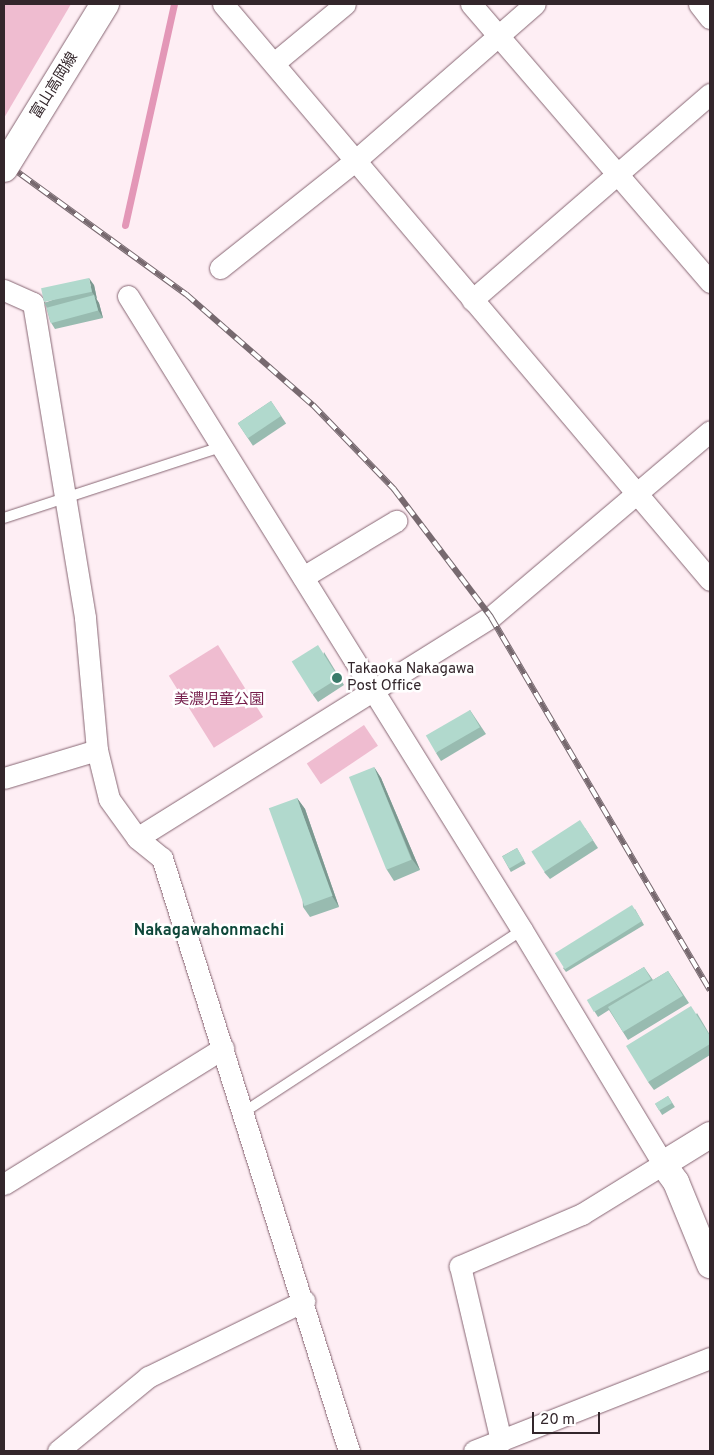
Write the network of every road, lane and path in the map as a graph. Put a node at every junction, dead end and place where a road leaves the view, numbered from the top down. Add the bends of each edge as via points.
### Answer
1 (105, 4) edge
2 (223, 4) edge
3 (345, 4) edge
4 (471, 4) edge
5 (535, 4) edge
6 (699, 4) edge
7 (710, 18) edge
8 (497, 36) junction
9 (274, 63) junction
10 (710, 94) edge
11 (356, 160) junction
12 (4, 168) edge
13 (617, 176) junction
14 (220, 268) dead end
15 (710, 282) edge
16 (4, 290) edge
17 (128, 296) dead end
18 (472, 300) junction
19 (710, 432) edge
20 (221, 446) junction
21 (637, 494) junction
22 (66, 498) junction
23 (4, 518) edge
24 (396, 521) dead end
25 (303, 577) junction
26 (710, 580) edge
27 (370, 691) junction
28 (97, 750) junction
29 (4, 778) edge
30 (137, 838) junction
31 (522, 930) junction
32 (223, 1048) junction
33 (244, 1112) junction
34 (710, 1135) edge
35 (663, 1164) junction
36 (4, 1184) edge
37 (710, 1265) edge
38 (304, 1301) junction
39 (710, 1358) edge
40 (501, 1440) junction
41 (58, 1451) edge
42 (349, 1451) edge
43 (474, 1451) edge

1 - 12 main road, 富山高岡線, bridge
2 - 9 street
3 - 9 street
4 - 8 street
5 - 8 street
6 - 7 street
8 - 11 street
8 - 13 street
9 - 11 street
10 - 13 street
11 - 14 street
11 - 18 street
13 - 15 street
13 - 18 street
16 - 22 street via 33,303
17 - 20 street
18 - 21 street
19 - 21 street
20 - 22 lane
20 - 25 street
21 - 26 street
21 - 27 street via 491,617
22 - 23 lane
22 - 28 street via 85,618
24 - 25 street
25 - 27 street
27 - 30 street
27 - 31 street
28 - 29 street
28 - 30 street via 109,800
30 - 32 street via 162,858
31 - 33 lane
31 - 35 street
32 - 33 street
32 - 36 street
33 - 38 street
34 - 35 street
35 - 37 street via 676,1182
35 - 40 street via 582,1214 460,1266
38 - 41 street via 148,1377
38 - 42 street
39 - 40 street
40 - 43 street

